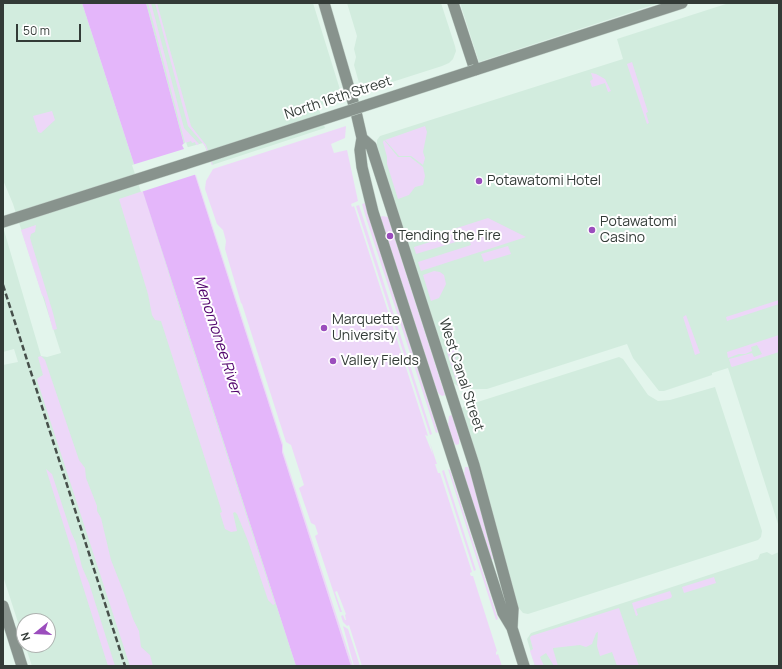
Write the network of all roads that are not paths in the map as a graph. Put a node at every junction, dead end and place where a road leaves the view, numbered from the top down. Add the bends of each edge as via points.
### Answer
1 (324, 3) edge
2 (453, 3) edge
3 (682, 3) edge
4 (475, 70) junction
5 (362, 138) junction
6 (3, 222) edge
7 (454, 402) junction
8 (436, 408) junction
9 (472, 457) junction
10 (454, 463) junction
11 (3, 606) edge
12 (512, 628) junction
13 (22, 666) edge
14 (524, 666) edge

1 - 5 street, West Canal Street via 351,91
2 - 4 street
3 - 4 street, North 16th Street
4 - 6 street, North 16th Street, bridge
5 - 7 street, West Canal Street via 371,146
5 - 8 street, West Canal Street via 360,150 370,202
7 - 8 street
7 - 9 street, West Canal Street
8 - 10 street, West Canal Street
9 - 10 street
9 - 12 street, West Canal Street via 513,609
10 - 12 street, West Canal Street via 503,613
11 - 13 street
12 - 14 street, West Canal Street

